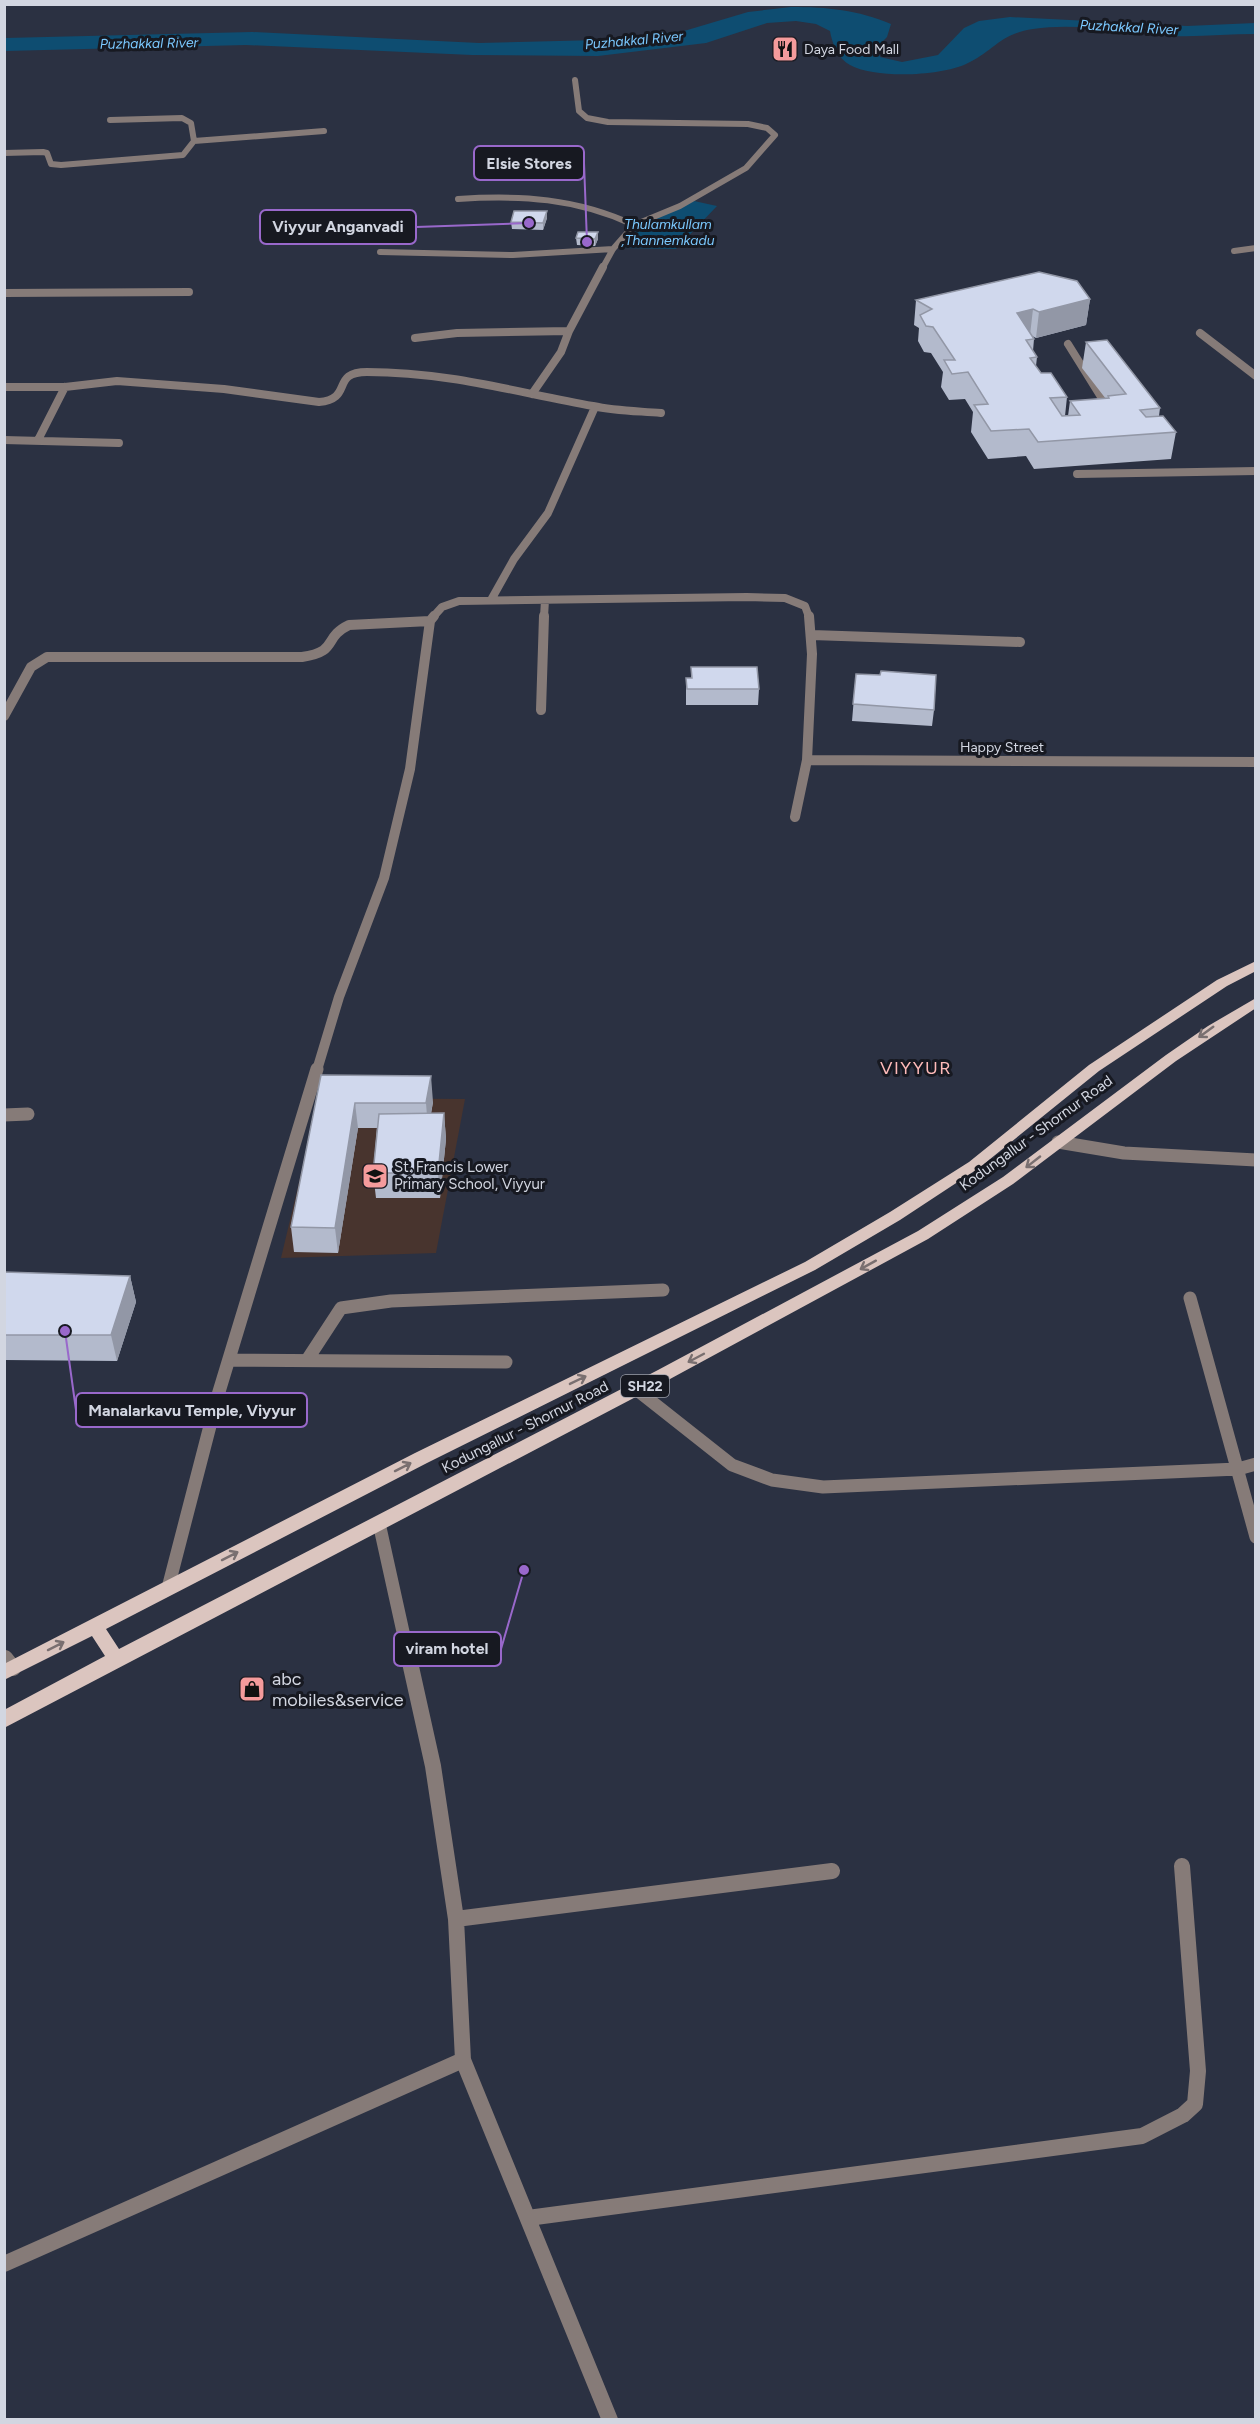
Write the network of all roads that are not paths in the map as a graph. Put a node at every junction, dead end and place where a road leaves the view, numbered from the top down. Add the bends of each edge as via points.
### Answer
1 (575, 80) dead end
2 (110, 120) dead end
3 (324, 131) dead end
4 (194, 141) junction
5 (4, 153) edge
6 (458, 199) dead end
7 (634, 225) junction
8 (1256, 248) edge
9 (614, 249) junction
10 (1234, 251) dead end
11 (380, 252) dead end
12 (189, 292) dead end
13 (4, 293) edge
14 (570, 331) junction
15 (1200, 333) dead end
16 (415, 338) dead end
17 (1068, 344) dead end
18 (1256, 376) edge
19 (4, 387) edge
20 (65, 387) junction
21 (532, 394) junction
22 (595, 407) junction
23 (661, 413) dead end
24 (1117, 423) edge
25 (4, 440) edge
26 (38, 440) junction
27 (119, 443) dead end
28 (1142, 462) edge
29 (1256, 471) edge
30 (1148, 472) junction
31 (1077, 474) edge
32 (491, 600) junction
33 (545, 600) junction
34 (430, 621) junction
35 (812, 635) junction
36 (1020, 642) dead end
37 (542, 710) dead end
38 (4, 716) edge
39 (807, 760) junction
40 (1256, 762) edge
41 (795, 817) dead end
42 (1256, 965) edge
43 (1256, 1002) edge
44 (28, 1114) dead end
45 (4, 1115) edge
46 (1059, 1142) junction
47 (1256, 1160) edge
48 (663, 1290) dead end
49 (1190, 1298) dead end
50 (229, 1360) junction
51 (307, 1360) junction
52 (506, 1362) dead end
53 (637, 1390) junction
54 (1256, 1464) edge
55 (1238, 1469) junction
56 (379, 1522) junction
57 (1256, 1537) edge
58 (168, 1588) junction
59 (95, 1626) junction
60 (117, 1660) junction
61 (7, 1666) edge
62 (4, 1720) edge
63 (1182, 1866) dead end
64 (832, 1871) dead end
65 (456, 1919) junction
66 (463, 2060) junction
67 (528, 2218) junction
68 (4, 2264) edge
69 (610, 2420) edge

1 - 7 street via 579,111 587,118 608,122 748,124 767,128 775,135 746,168 680,206
2 - 4 street via 182,118 191,123
3 - 4 street
4 - 5 street via 183,155 83,163 51,164 43,152
6 - 7 street via 502,195 556,198 604,209
7 - 9 street
8 - 10 street
9 - 11 street via 513,255
9 - 14 street
12 - 13 street
14 - 16 street via 457,333
14 - 21 street via 561,352
15 - 18 street
17 - 24 street
19 - 20 street
20 - 21 street via 117,381 224,389 319,402 339,396 345,378 366,372 447,377
20 - 26 street
21 - 22 street
22 - 23 street
22 - 32 street via 548,513 514,559
25 - 26 street
26 - 27 street
28 - 30 street
29 - 30 street
30 - 31 street
32 - 33 street
32 - 34 street via 459,601 442,607
33 - 35 street via 789,599 804,604 810,613
33 - 37 street
34 - 38 street via 349,625 337,631 321,654 302,657 47,657 31,667
34 - 50 street via 410,769 384,878 339,997
35 - 36 street
35 - 39 street
39 - 40 street, Happy Street
39 - 41 street
58 -> 42 main road, Kodungallur - Shornur Road / SH22 via 810,1266 974,1165 1094,1068 1222,983
43 -> 46 main road, Kodungallur - Shornur Road / SH22 via 1206,1032
44 - 45 street
46 - 47 street via 1124,1153
46 -> 53 main road, Kodungallur - Shornur Road / SH22 via 928,1233
48 - 51 street via 391,1301 341,1308
49 - 55 street
50 - 51 street
50 - 58 street
51 - 52 street
53 - 55 street via 732,1465 772,1480 823,1487
53 - 56 main road, Kodungallur - Shornur Road / SH22
54 - 55 street
55 - 57 street
56 - 60 main road, Kodungallur - Shornur Road / SH22
56 - 65 street via 433,1766
58 - 59 main road, Kodungallur - Shornur Road / SH22
59 - 60 main road
61 -> 59 main road, Kodungallur - Shornur Road / SH22
60 - 62 main road, Kodungallur - Shornur Road / SH22
63 - 67 street via 1198,2071 1195,2104 1182,2115 1142,2136
64 - 65 street
65 - 66 street
66 - 67 street
66 - 68 street
67 - 69 street

